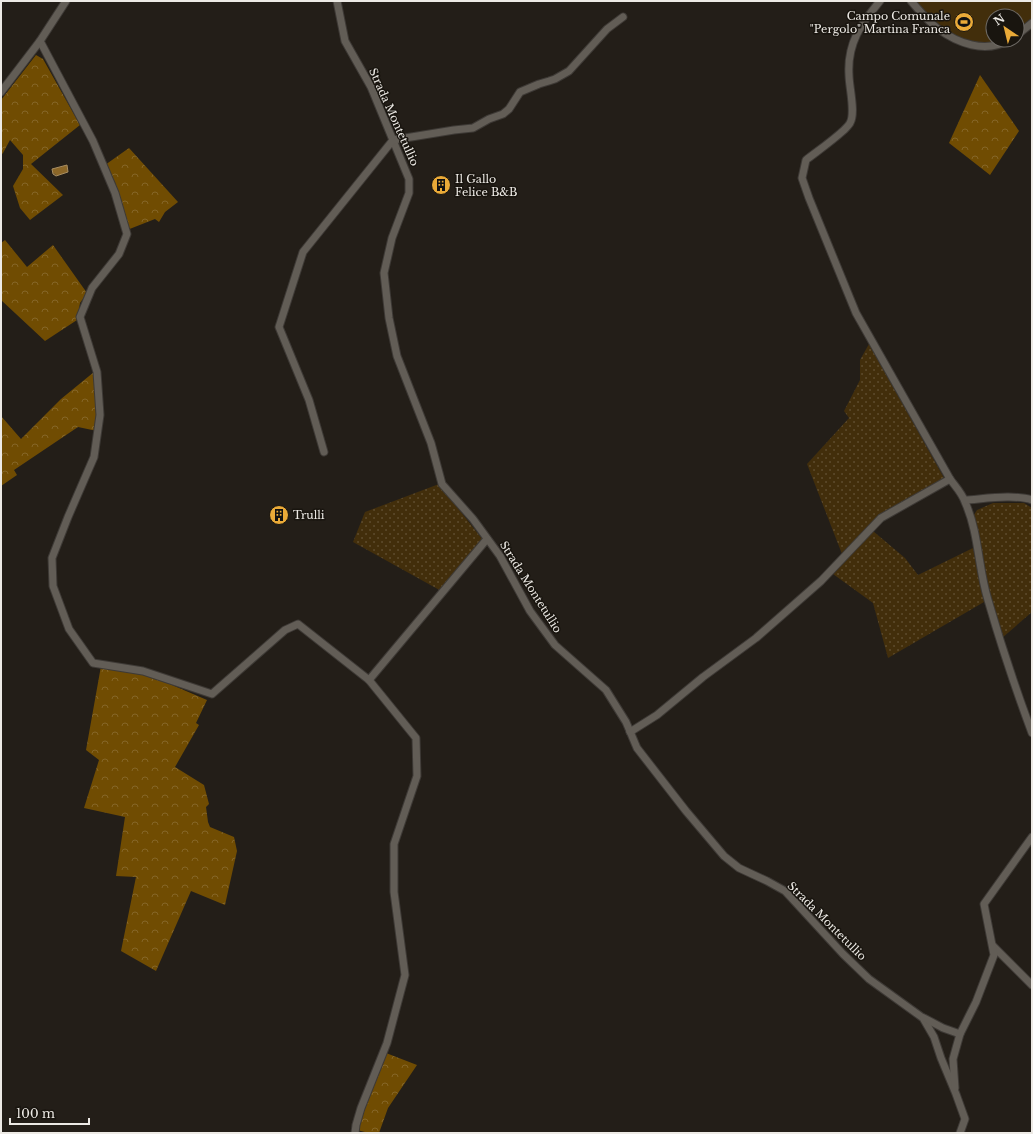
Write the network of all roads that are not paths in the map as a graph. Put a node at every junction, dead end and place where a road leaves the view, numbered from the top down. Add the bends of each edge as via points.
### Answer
1 (66, 1) edge
2 (337, 1) edge
3 (880, 1) edge
4 (911, 1) edge
5 (623, 17) dead end
6 (40, 41) junction
7 (985, 46) edge
8 (1, 92) edge
9 (394, 140) junction
10 (324, 452) dead end
11 (950, 479) junction
12 (965, 500) junction
13 (1032, 500) edge
14 (487, 539) junction
15 (369, 680) junction
16 (630, 732) junction
17 (1032, 733) edge
18 (1032, 837) edge
19 (992, 946) junction
20 (1032, 985) edge
21 (923, 1018) junction
22 (960, 1034) junction
23 (956, 1094) junction
24 (356, 1133) edge
25 (960, 1133) edge

1 - 6 street
2 - 9 street, Strada Montetullio via 345,41 371,87
3 - 11 street via 859,28 850,50 850,123 836,138 806,160 802,178 856,313
4 - 7 street via 937,28 959,41
5 - 9 street via 607,29 569,71 549,82 520,92 503,114 473,128
6 - 8 street
6 - 15 street via 93,142 115,193 127,234 119,254 92,288 80,317 97,372 100,415 94,457 52,558 53,586 69,629 93,663 143,672 212,694 285,630 298,624
9 - 10 street via 303,252 279,327 309,400
9 - 14 street, Strada Montetullio via 409,178 409,193 392,238 384,273 389,318 397,356 430,443 442,484
11 - 12 street
11 - 16 street via 881,518 821,581 756,638 657,715
12 - 13 street via 1007,497
12 - 17 street via 973,525 987,599
14 - 15 street
14 - 16 street, Strada Montetullio via 500,556 530,611 555,645 606,690
15 - 24 street via 416,738 417,776 394,844 394,892 405,975 387,1043 361,1108
16 - 21 street, Strada Montetullio via 637,748 724,856 739,868 785,891 843,954 869,978
18 - 19 street via 984,904
19 - 20 street
19 - 22 street via 994,955 976,1002
21 - 22 street
21 - 23 street, Strada Montetullio via 934,1037
22 - 23 street via 953,1059
23 - 25 street, Strada Montetullio via 965,1120

